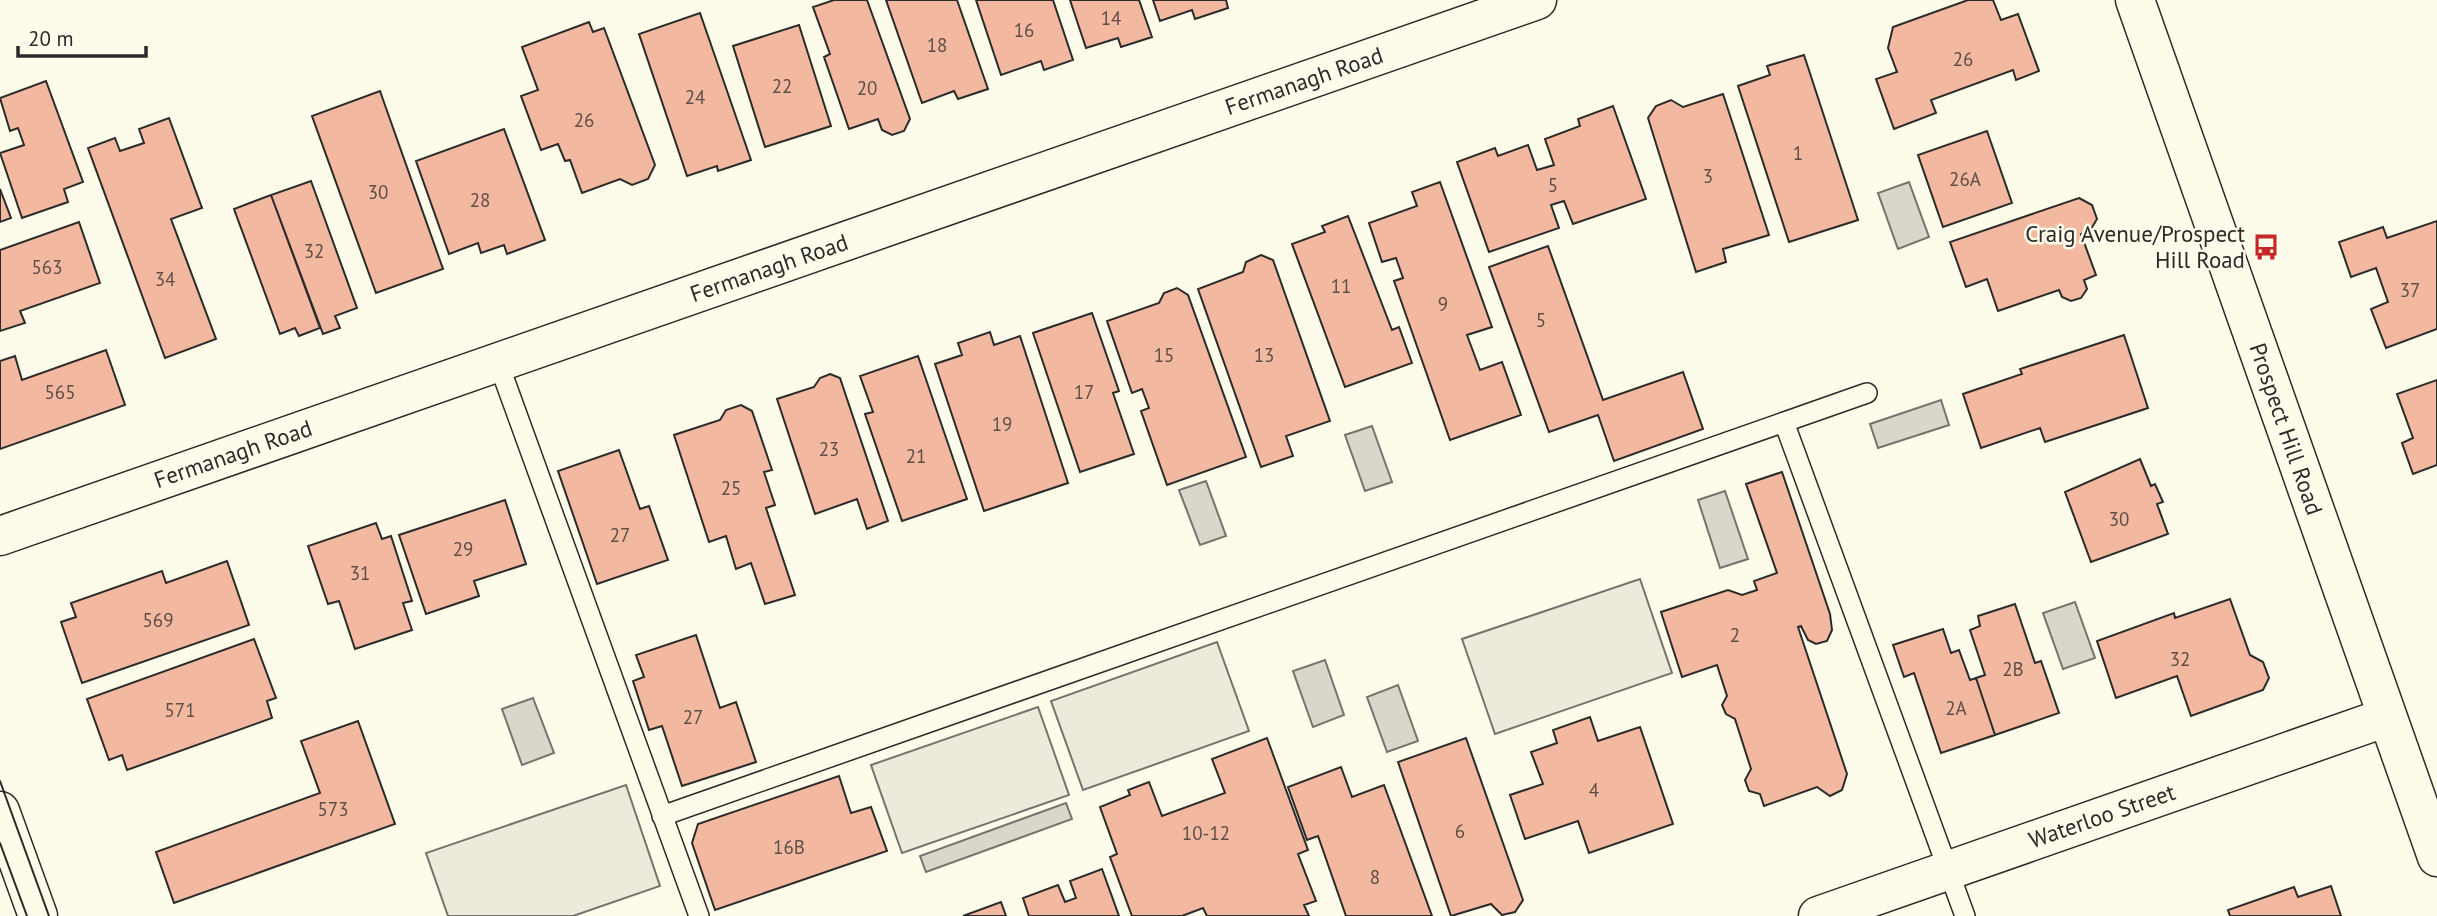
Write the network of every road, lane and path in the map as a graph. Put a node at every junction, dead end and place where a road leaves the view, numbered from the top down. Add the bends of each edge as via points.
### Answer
1 (1537, 0) edge
2 (2135, 0) edge
3 (498, 362) junction
4 (1867, 393) dead end
5 (1784, 422) junction
6 (0, 536) edge
7 (2387, 717) junction
8 (0, 811) edge
9 (662, 816) junction
10 (2437, 857) edge
11 (1948, 870) junction
12 (38, 916) edge
13 (699, 916) edge
14 (1818, 916) edge
15 (1965, 916) edge

1 - 3 street, Fermanagh Road
2 - 7 street, Prospect Hill Road
3 - 6 street, Fermanagh Road
3 - 9 lane
4 - 5 lane
5 - 9 lane
5 - 11 lane
7 - 10 street, Prospect Hill Road
7 - 11 street, Waterloo Street
8 - 12 street
9 - 13 lane
11 - 14 street, Waterloo Street
11 - 15 lane

